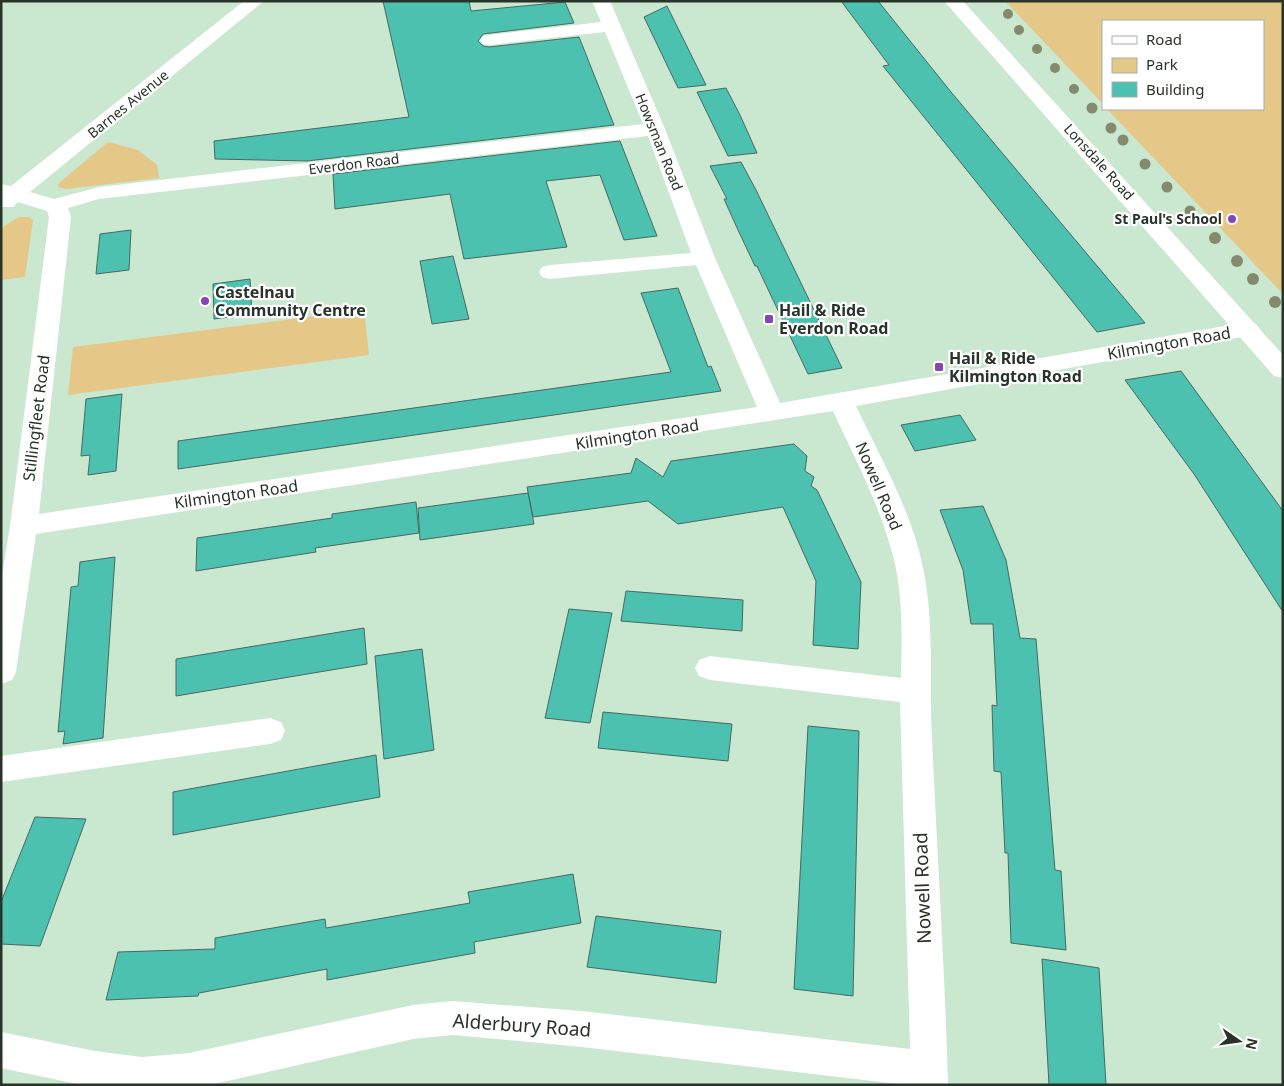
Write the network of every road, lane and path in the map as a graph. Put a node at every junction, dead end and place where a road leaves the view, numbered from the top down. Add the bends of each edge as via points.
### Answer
1 (255, 1) edge
2 (601, 1) edge
3 (953, 1) edge
4 (611, 26) junction
5 (489, 40) dead end
6 (655, 129) junction
7 (6, 197) edge
8 (55, 206) junction
9 (704, 258) junction
10 (550, 272) dead end
11 (1248, 329) junction
12 (1283, 370) edge
13 (841, 401) junction
14 (772, 413) junction
15 (24, 526) junction
16 (710, 668) dead end
17 (1, 672) edge
18 (914, 692) junction
19 (270, 731) dead end
20 (1, 769) edge
21 (1, 1050) edge
22 (929, 1077) edge

1 - 7 street, Barnes Avenue
2 - 4 street, Howsman Road
3 - 11 street, Lonsdale Road
4 - 5 street
4 - 6 street, Howsman Road
6 - 8 street, Everdon Road via 98,193
6 - 9 street, Howsman Road
7 - 8 street
8 - 15 street, Stillingfleet Road via 60,217
9 - 10 street
9 - 14 street, Howsman Road
11 - 12 street, Lonsdale Road
11 - 13 street, Kilmington Road
13 - 14 street, Kilmington Road
13 - 18 street, Nowell Road via 885,494 907,559 914,606
14 - 15 street, Kilmington Road
15 - 17 street, Stillingfleet Road
16 - 18 street
18 - 22 street, Nowell Road
19 - 20 street
21 - 22 street, Alderbury Road via 142,1075 189,1071 412,1022 453,1018 573,1028

